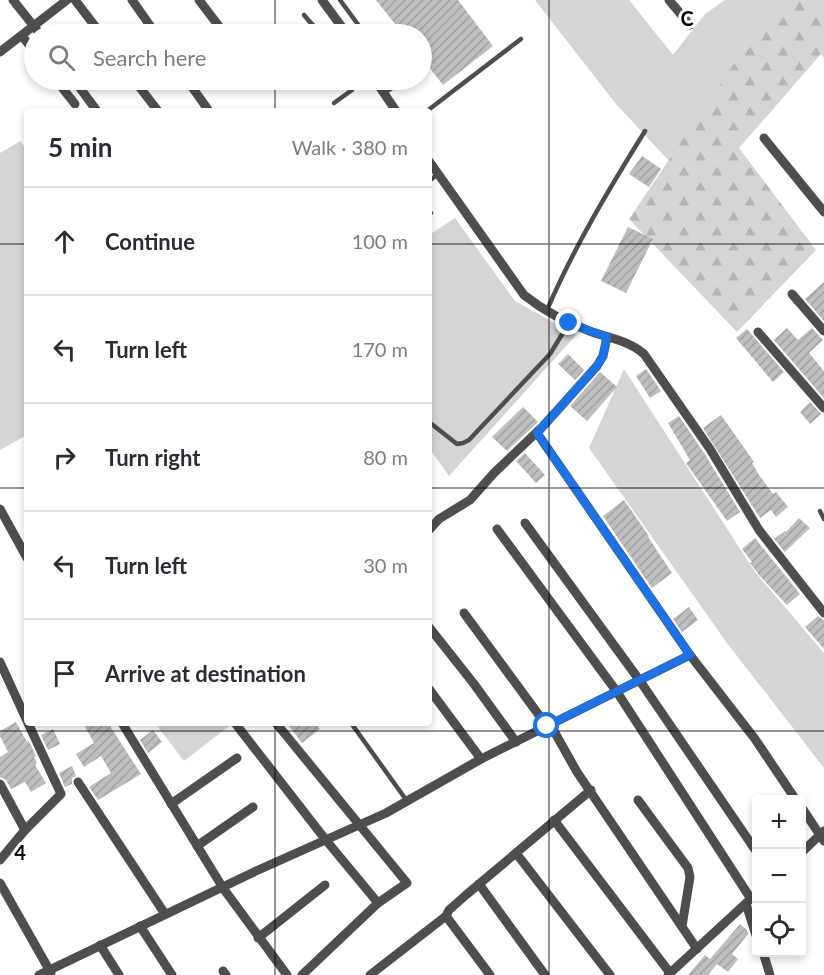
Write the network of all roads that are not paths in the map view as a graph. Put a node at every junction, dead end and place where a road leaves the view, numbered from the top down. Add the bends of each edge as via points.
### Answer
1 (13, 0) edge
2 (67, 0) edge
3 (75, 0) edge
4 (132, 0) edge
5 (199, 0) edge
6 (322, 0) edge
7 (340, 0) edge
8 (669, 0) edge
9 (304, 15) dead end
10 (32, 24) edge
11 (44, 24) edge
12 (93, 24) edge
13 (149, 24) edge
14 (217, 24) edge
15 (311, 24) edge
16 (340, 24) edge
17 (358, 24) edge
18 (690, 25) dead end
19 (22, 36) joint
20 (24, 38) edge
21 (521, 39) dead end
22 (0, 52) edge
23 (64, 90) edge
24 (80, 90) edge
25 (142, 90) edge
26 (194, 90) edge
27 (352, 90) edge
28 (382, 90) edge
29 (388, 90) edge
30 (384, 93) junction
31 (334, 103) dead end
32 (75, 104) dead end
33 (92, 108) edge
34 (156, 108) edge
35 (206, 108) edge
36 (394, 108) edge
37 (432, 108) edge
38 (645, 131) dead end
39 (764, 138) dead end
40 (432, 165) edge
41 (438, 174) junction
42 (432, 179) edge
43 (824, 212) edge
44 (792, 294) dead end
45 (546, 311) junction
46 (569, 323) junction
47 (824, 331) edge
48 (758, 332) dead end
49 (607, 337) junction
50 (824, 408) edge
51 (432, 424) edge
52 (541, 428) junction
53 (0, 509) edge
54 (820, 511) dead end
55 (824, 519) edge
56 (525, 523) dead end
57 (432, 527) edge
58 (497, 529) dead end
59 (24, 553) edge
60 (464, 613) dead end
61 (824, 614) edge
62 (432, 631) edge
63 (690, 655) junction
64 (0, 662) edge
65 (640, 681) junction
66 (617, 692) junction
67 (432, 693) edge
68 (24, 713) edge
69 (548, 725) junction
70 (30, 726) edge
71 (124, 726) edge
72 (237, 726) edge
73 (278, 726) edge
74 (353, 726) edge
75 (516, 742) junction
76 (237, 758) dead end
77 (481, 759) junction
78 (78, 782) dead end
79 (0, 784) edge
80 (591, 790) junction
81 (793, 795) edge
82 (638, 800) dead end
83 (408, 801) junction
84 (171, 804) junction
85 (253, 807) dead end
86 (806, 814) edge
87 (555, 820) junction
88 (360, 825) junction
89 (25, 830) junction
90 (823, 836) edge
91 (325, 839) junction
92 (197, 846) junction
93 (755, 849) edge
94 (805, 849) edge
95 (516, 853) junction
96 (0, 860) edge
97 (0, 883) edge
98 (479, 884) junction
99 (325, 885) dead end
100 (223, 888) junction
101 (751, 899) edge
102 (378, 903) junction
103 (165, 914) junction
104 (446, 916) junction
105 (140, 926) junction
106 (682, 926) junction
107 (258, 938) junction
108 (100, 945) junction
109 (697, 949) junction
110 (764, 957) edge
111 (50, 973) edge
112 (669, 974) edge
113 (39, 975) edge
114 (118, 975) edge
115 (172, 975) edge
116 (287, 975) edge
117 (302, 975) edge
118 (370, 975) edge
119 (490, 975) edge
120 (545, 975) edge
121 (610, 975) edge
122 (770, 975) edge

1 - 10 street
2 - 11 street
3 - 12 street
4 - 13 street
5 - 14 street
6 - 16 street
7 - 17 lane
8 - 18 street
9 - 15 lane
19 - 20 street
19 - 22 street
21 - 37 lane
23 - 32 street
24 - 33 street
25 - 34 street
26 - 35 street
27 - 31 lane
28 - 30 street
29 - 30 lane
30 - 36 street
38 - 45 lane via 602,199
39 - 43 street
40 - 41 street
41 - 42 lane
41 - 45 street via 515,284
44 - 47 street
45 - 46 street
46 - 49 street
46 - 51 lane via 550,354 469,440 457,444
48 - 50 street
49 - 52 street via 597,366
49 - 61 street via 629,343 644,354 710,449 759,530
52 - 57 street via 470,500
52 - 63 street via 537,433
53 - 59 street
54 - 55 lane
56 - 65 street
58 - 66 street
60 - 69 street
62 - 75 street
63 - 65 street
63 - 81 street
64 - 68 street
65 - 66 street
65 - 93 street
66 - 69 street
66 - 101 street
67 - 77 street
69 - 75 street
69 - 80 street
70 - 89 street via 61,794
71 - 84 street
72 - 91 street
73 - 88 street
74 - 83 lane
75 - 77 street
76 - 84 street
77 - 83 street
78 - 103 street
79 - 89 street
80 - 87 street
80 - 106 street
82 - 106 street via 688,868
83 - 88 street
84 - 92 street
85 - 92 street
86 - 90 street
87 - 95 street
87 - 112 street
88 - 91 street
88 - 102 street via 407,883
89 - 96 street
90 - 94 street
91 - 100 street
91 - 102 street
92 - 100 street
95 - 98 street
95 - 121 street
97 - 111 street
98 - 104 street
98 - 120 street
99 - 107 street
100 - 103 street
100 - 107 street
101 - 109 street
102 - 117 street
103 - 105 street
104 - 118 street
104 - 119 street
105 - 108 street
105 - 115 street
106 - 109 street
107 - 116 street
108 - 111 street
108 - 114 street
109 - 112 street
110 - 122 street
111 - 113 street

